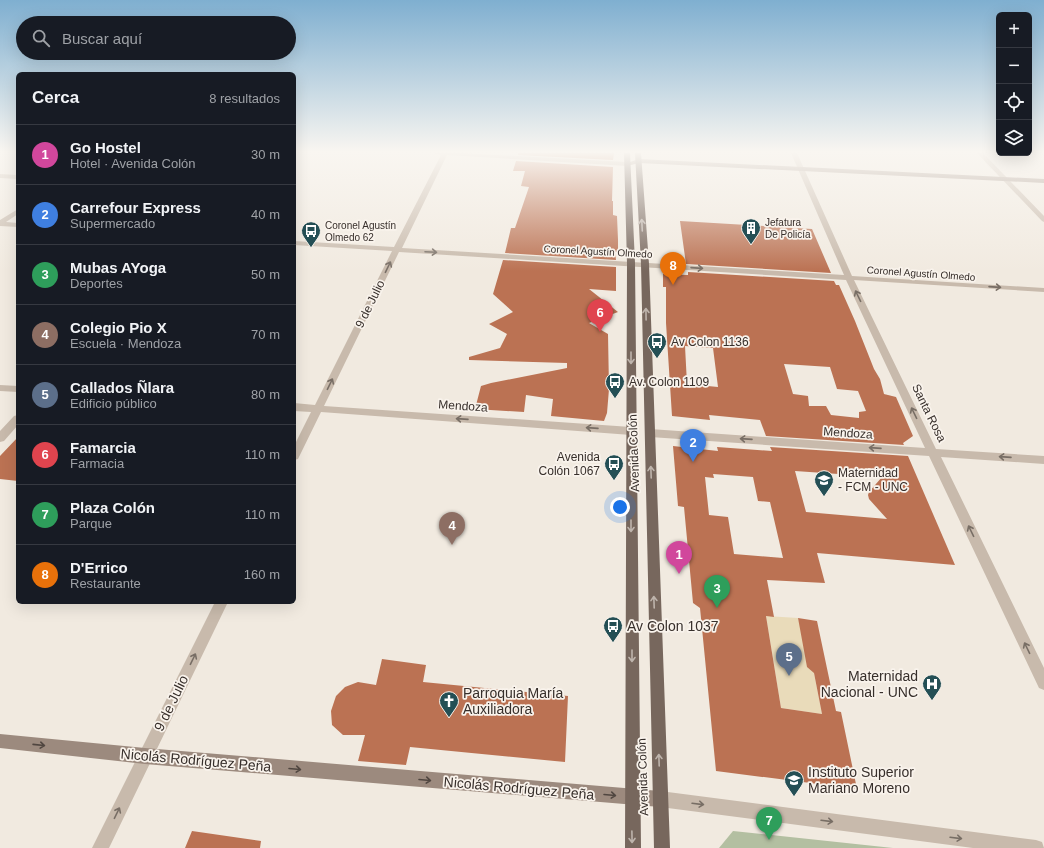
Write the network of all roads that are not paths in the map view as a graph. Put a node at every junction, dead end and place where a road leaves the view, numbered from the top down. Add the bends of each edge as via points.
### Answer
1 (425, 193) edge
2 (628, 193) edge
3 (641, 193) edge
4 (812, 193) edge
5 (1017, 193) edge
6 (16, 212) edge
7 (1044, 220) edge
8 (0, 224) edge
9 (16, 225) edge
10 (296, 243) edge
11 (397, 250) junction
12 (631, 263) junction
13 (645, 264) junction
14 (849, 278) junction
15 (1044, 290) edge
16 (0, 388) edge
17 (16, 389) edge
18 (296, 407) edge
19 (318, 408) junction
20 (16, 422) edge
21 (631, 431) junction
22 (650, 433) junction
23 (0, 438) edge
24 (296, 452) edge
25 (933, 452) junction
26 (1044, 460) edge
27 (221, 604) edge
28 (1044, 683) edge
29 (0, 741) edge
30 (145, 756) junction
31 (632, 797) junction
32 (660, 799) junction
33 (100, 848) edge
34 (633, 848) edge
35 (662, 848) edge
36 (1036, 848) edge

1 - 11 street, 9 de Julio
2 - 12 main road, Avenida Colón
13 -> 3 main road, Avenida Colón
4 - 14 street, Santa Rosa
5 - 7 street
6 - 8 street
8 - 9 street
10 - 11 street, Coronel Agustín Olmedo
11 -> 12 street, Coronel Agustín Olmedo
19 -> 11 street, 9 de Julio
12 - 13 street, Coronel Agustín Olmedo
12 -> 21 main road, Avenida Colón
13 -> 14 street, Coronel Agustín Olmedo
22 -> 13 main road, Avenida Colón
14 -> 15 street, Coronel Agustín Olmedo
25 -> 14 street, Santa Rosa
16 - 17 street
18 - 19 street, Mendoza
21 -> 19 street, Mendoza
19 - 24 street, 9 de Julio
20 - 23 street
21 -> 31 main road, Avenida Colón
25 -> 22 street, Mendoza
32 -> 22 main road, Avenida Colón
26 -> 25 street, Mendoza
28 -> 25 street, Santa Rosa
30 -> 27 street, 9 de Julio
29 -> 30 main road, Nicolás Rodríguez Peña
30 -> 31 main road, Nicolás Rodríguez Peña
33 -> 30 street, 9 de Julio
31 - 32 main road, Nicolás Rodríguez Peña
31 -> 34 main road, Avenida Colón
32 - 35 main road, Avenida Colón
32 -> 36 street, Nicolás Rodríguez Peña

